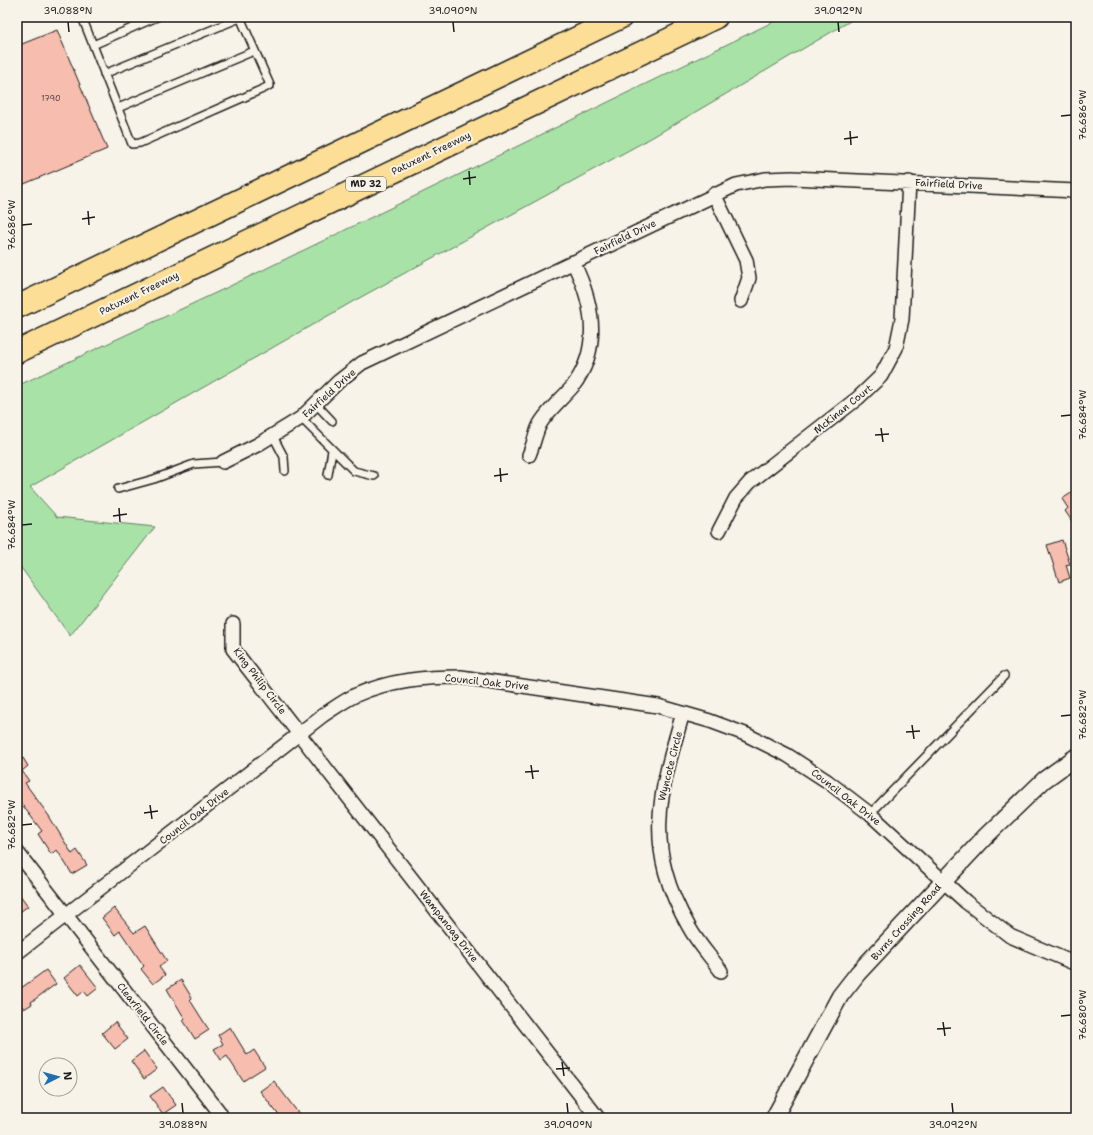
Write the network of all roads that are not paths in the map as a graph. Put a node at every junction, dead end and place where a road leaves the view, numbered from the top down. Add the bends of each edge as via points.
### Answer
1 (82, 17) edge
2 (157, 17) edge
3 (240, 17) edge
4 (621, 17) edge
5 (716, 17) edge
6 (93, 45) junction
7 (254, 51) junction
8 (104, 74) junction
9 (118, 108) junction
10 (909, 182) junction
11 (1076, 191) edge
12 (714, 194) junction
13 (573, 262) junction
14 (741, 301) dead end
15 (17, 307) edge
16 (17, 352) edge
17 (316, 404) junction
18 (301, 418) junction
19 (332, 421) dead end
20 (273, 436) junction
21 (332, 450) junction
22 (530, 455) dead end
23 (223, 462) joint
24 (285, 471) dead end
25 (328, 475) dead end
26 (374, 476) dead end
27 (118, 489) dead end
28 (719, 531) dead end
29 (233, 624) dead end
30 (1004, 676) dead end
31 (683, 713) junction
32 (299, 734) junction
33 (1076, 756) edge
34 (870, 814) junction
35 (17, 852) edge
36 (942, 881) junction
37 (67, 915) junction
38 (17, 953) edge
39 (1076, 964) edge
40 (721, 971) dead end
41 (220, 1113) dead end
42 (598, 1118) edge
43 (774, 1118) edge

1 - 6 lane
2 - 6 lane
3 - 7 lane
3 - 8 lane
4 - 15 highway
5 - 16 highway, Patuxent Freeway / MD 32
6 - 8 lane
7 - 9 lane
7 - 9 lane via 270,85 140,143 132,144
8 - 9 lane
10 - 11 street, Fairfield Drive
10 - 12 street, Fairfield Drive via 765,179 736,185
10 - 28 street, McKinan Court via 902,319 896,348 881,376 858,398 750,482 736,498
12 - 13 street, Fairfield Drive
12 - 14 street via 746,260 749,278
13 - 17 street, Fairfield Drive via 362,363
13 - 22 street via 584,283 591,308 590,349 581,374 573,386 539,425
17 - 18 street, Fairfield Drive
17 - 19 lane
18 - 20 street, Fairfield Drive
18 - 21 lane
20 - 23 street, Fairfield Drive
20 - 24 lane via 284,457
21 - 25 lane
21 - 26 lane via 354,471
23 - 27 lane via 194,464
29 - 32 street, King Philip Circle via 233,649
30 - 34 lane
31 - 32 street, Council Oak Drive via 658,706 556,690 461,677 431,677 398,682 355,696
31 - 34 street, Council Oak Drive via 745,734 788,755
31 - 40 street, Wyncote Circle via 661,796 660,846 674,897 689,928
32 - 37 street, Council Oak Drive
32 - 42 street, Wampanoag Drive
33 - 36 street, Burns Crossing Road via 1028,795
34 - 36 street, Council Oak Drive
35 - 37 street, Clearfield Circle
36 - 39 street, Council Oak Drive via 1010,936
36 - 43 street, Burns Crossing Road via 840,996
37 - 38 street, Council Oak Drive
37 - 41 street, Clearfield Circle

